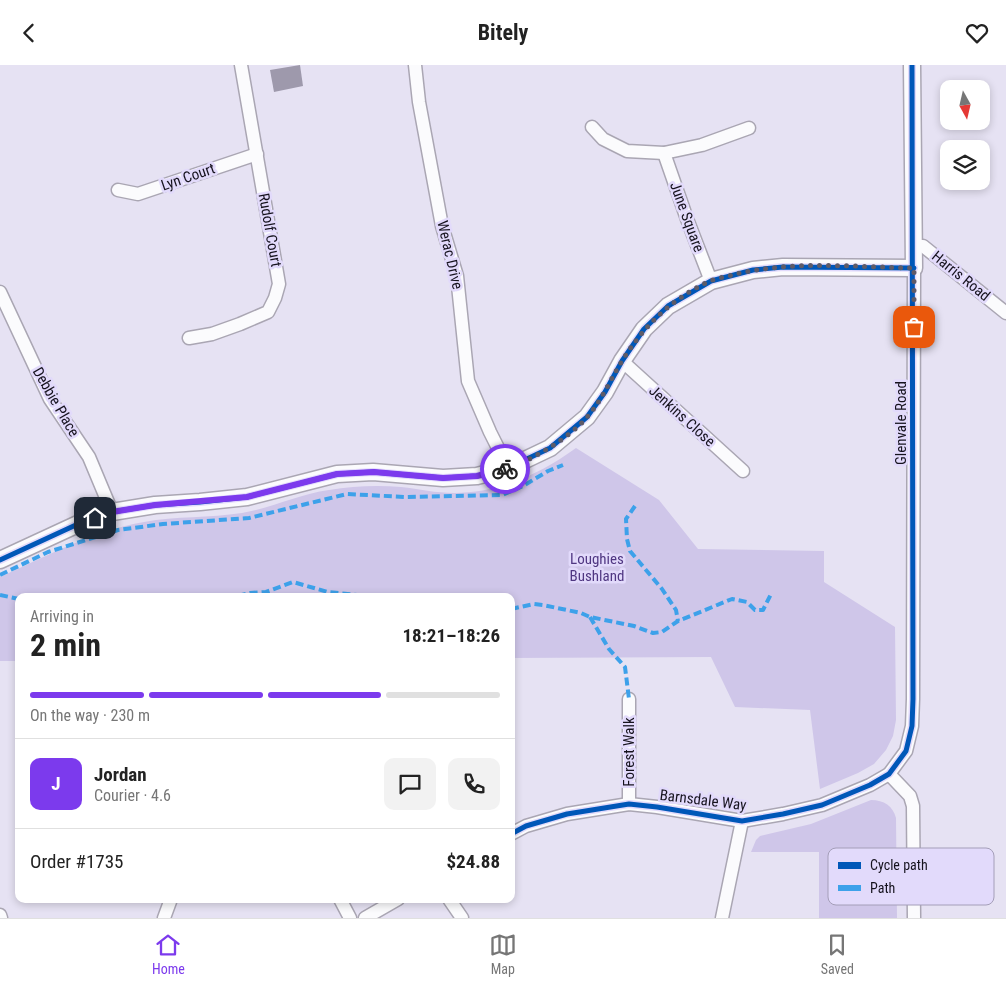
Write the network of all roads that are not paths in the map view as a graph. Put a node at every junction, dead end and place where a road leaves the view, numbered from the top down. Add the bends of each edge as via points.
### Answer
1 (241, 65) edge
2 (415, 65) edge
3 (912, 65) edge
4 (592, 127) dead end
5 (748, 128) dead end
6 (664, 153) junction
7 (257, 154) junction
8 (118, 190) dead end
9 (914, 246) junction
10 (914, 268) junction
11 (711, 281) junction
12 (0, 292) edge
13 (1006, 313) edge
14 (189, 338) dead end
15 (622, 361) junction
16 (508, 468) junction
17 (743, 471) dead end
18 (112, 512) junction
19 (0, 560) edge
20 (629, 695) dead end
21 (889, 774) junction
22 (629, 804) junction
23 (742, 821) junction
24 (515, 832) edge
25 (913, 848) edge
26 (170, 903) edge
27 (342, 903) edge
28 (391, 903) edge
29 (453, 903) edge
30 (914, 905) edge
31 (164, 918) edge
32 (350, 918) edge
33 (365, 918) edge
34 (462, 918) edge
35 (722, 918) edge
36 (914, 918) edge

1 - 7 street, Rudolf Court
2 - 16 street, Werac Drive via 442,226 457,276 468,381
3 - 9 street, Glenvale Road
4 - 6 street via 603,139 627,151
5 - 6 street via 702,145
6 - 11 street, June Square
7 - 8 street, Lyn Court via 138,194
7 - 14 street, Rudolf Court via 279,284 275,298 268,312 231,327
9 - 10 street, Glenvale Road
9 - 13 street, Harris Road via 923,246
10 - 11 street via 783,267 753,270
10 - 21 street, Glenvale Road via 912,726 906,751
11 - 15 street via 668,306 644,329
12 - 18 street, Debbie Place via 50,399 89,457
15 - 16 street via 587,417 550,448
15 - 17 street, Jenkins Close
16 - 18 street via 477,476 443,478 374,472 337,474 247,497
18 - 19 street via 78,523
20 - 22 street, Forest Walk
21 - 23 street, Barnsdale Way via 822,805
21 - 25 street via 910,797 913,806
22 - 23 street, Barnsdale Way
22 - 24 street, Barnsdale Way via 567,814
23 - 35 street
26 - 31 street
27 - 32 street
28 - 33 street
29 - 34 street
30 - 36 street

